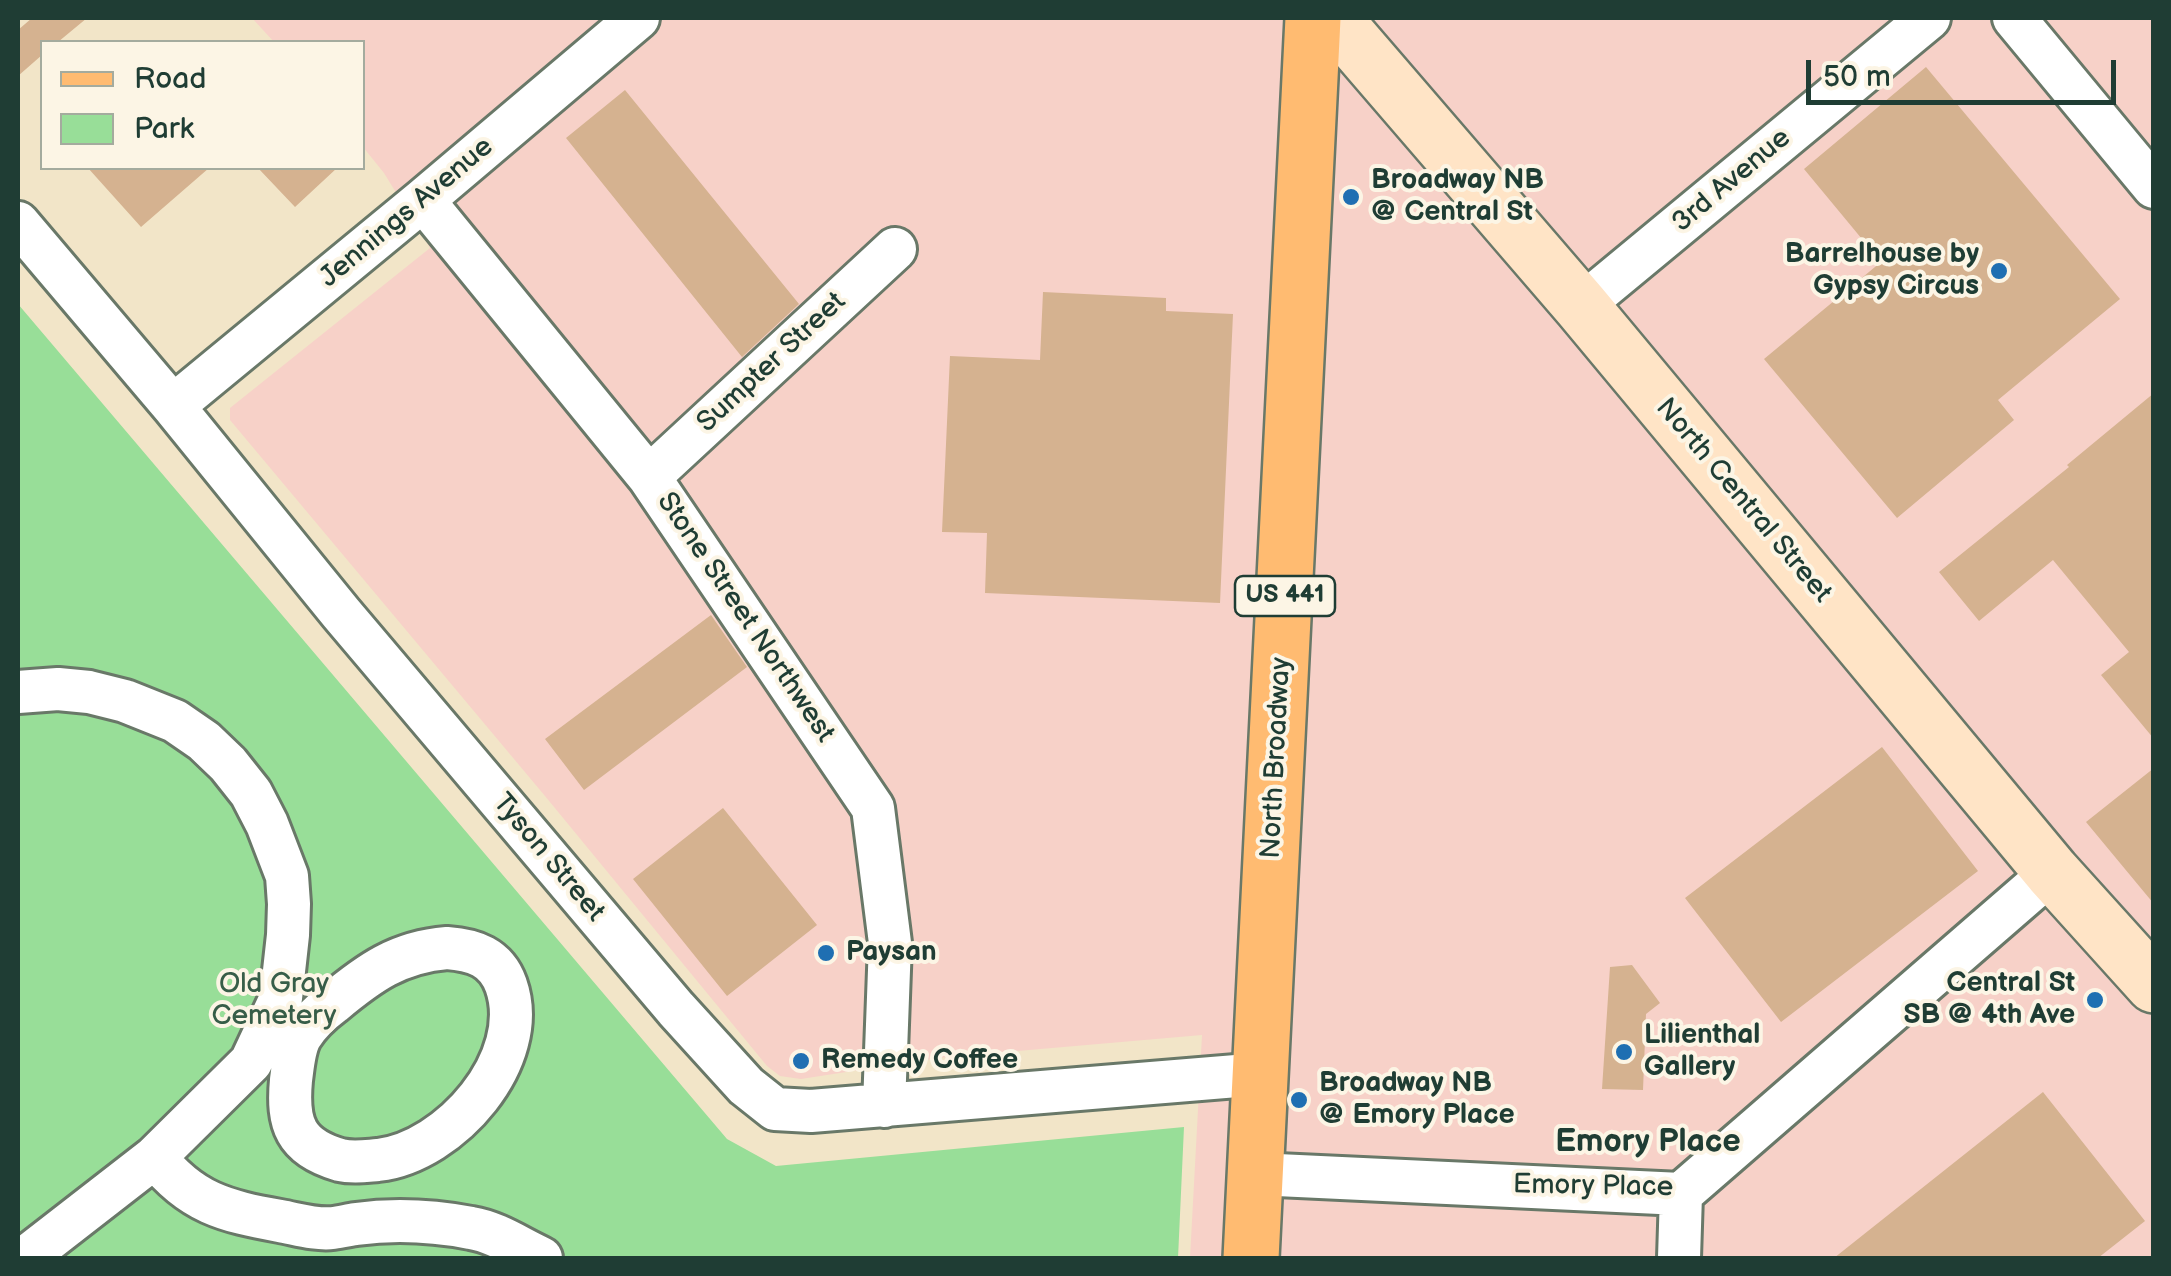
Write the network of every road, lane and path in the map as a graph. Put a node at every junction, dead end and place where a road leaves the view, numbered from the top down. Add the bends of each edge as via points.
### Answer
1 (638, 18) edge
2 (1313, 18) edge
3 (1334, 18) edge
4 (1929, 18) edge
5 (2014, 18) edge
6 (2154, 188) edge
7 (423, 200) junction
8 (18, 223) edge
9 (895, 249) dead end
10 (1580, 306) junction
11 (173, 406) junction
12 (649, 477) junction
13 (18, 692) edge
14 (2052, 872) junction
15 (2150, 973) edge
16 (285, 1030) junction
17 (1262, 1074) junction
18 (884, 1106) junction
19 (155, 1156) junction
20 (1256, 1174) junction
21 (1681, 1194) junction
22 (24, 1258) edge
23 (541, 1258) edge
24 (1251, 1258) edge
25 (1679, 1258) edge

1 - 7 street, Jennings Avenue
2 - 17 main road, North Broadway / US 441
3 - 10 main road, North Central Street
4 - 10 street, 3rd Avenue
5 - 6 street
7 - 11 street, Jennings Avenue
7 - 12 street, Stone Street Northwest
8 - 11 street, Tyson Street
9 - 12 street, Sumpter Street
10 - 14 main road, North Central Street
11 - 18 street, Tyson Street via 746,1086 775,1109
12 - 18 street, Stone Street Northwest via 873,808 890,944
13 - 16 street via 58,689 125,701 204,741 240,779 287,876
14 - 15 main road, North Central Street
14 - 21 street, Emory Place
16 - 16 street via 318,1015 375,970 422,950 486,956 511,999 507,1047 488,1085 440,1135 397,1158 351,1163 301,1139 291,1119 293,1063
16 - 19 street
17 - 18 street, Tyson Street
17 - 20 main road, North Broadway / US 441
19 - 22 street
19 - 23 street via 168,1174 217,1207 331,1228 422,1222 476,1228
20 - 21 street, Emory Place
20 - 24 main road, North Broadway / US 441
21 - 25 street

